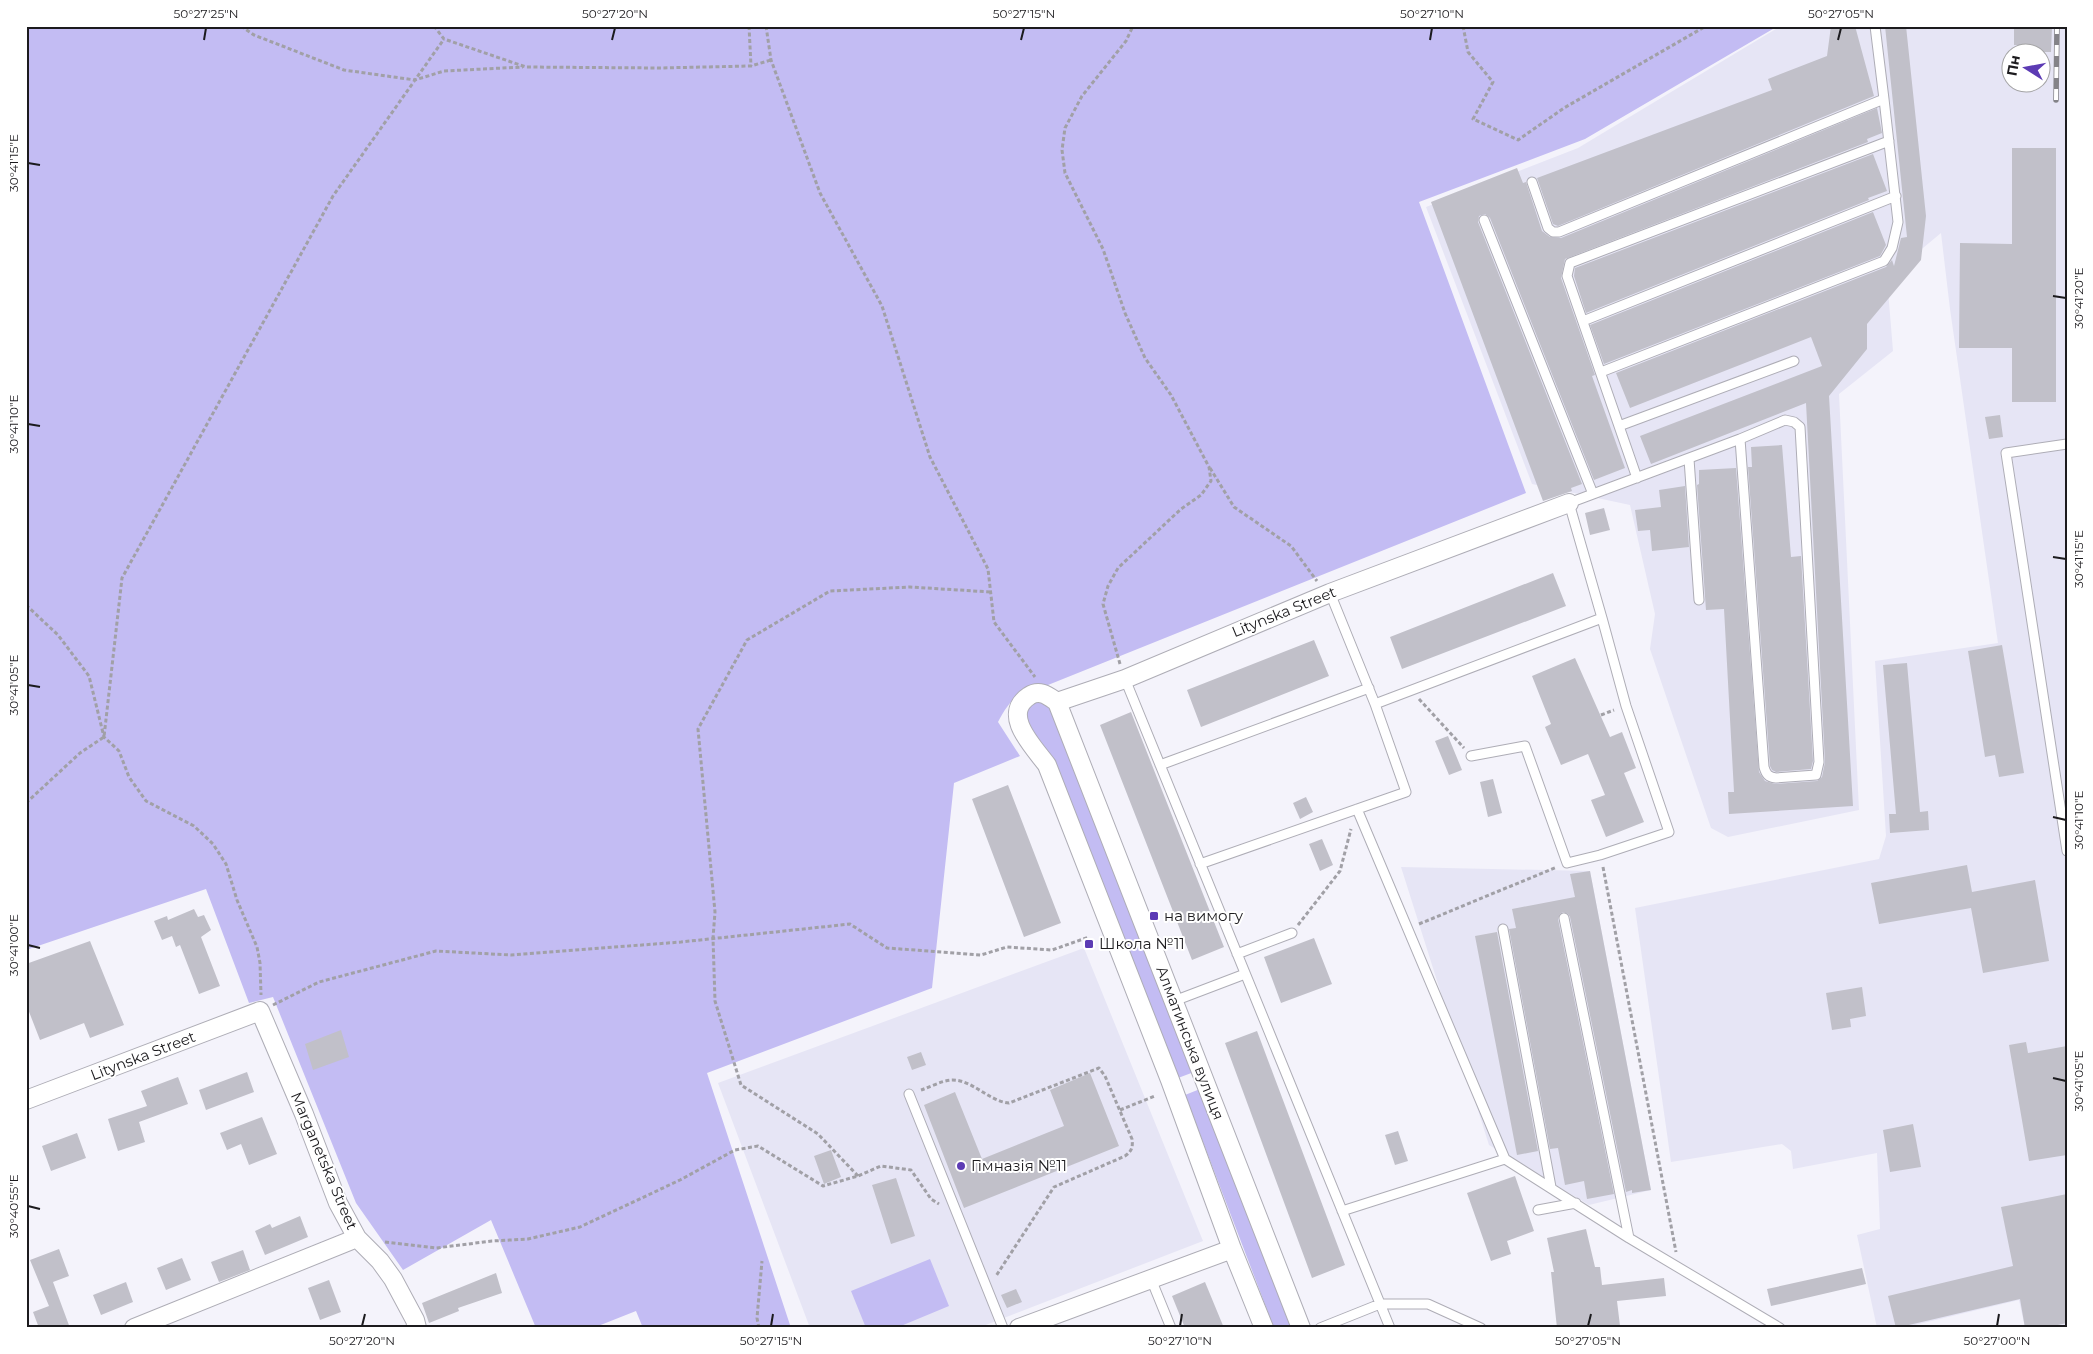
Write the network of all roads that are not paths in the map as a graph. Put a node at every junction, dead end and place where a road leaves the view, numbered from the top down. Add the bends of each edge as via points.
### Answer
1 (1875, 26) edge
2 (1884, 99) junction
3 (1889, 141) junction
4 (1532, 182) dead end
5 (1896, 196) junction
6 (1484, 220) dead end
7 (1583, 321) junction
8 (1794, 361) dead end
9 (1600, 372) junction
10 (1619, 426) junction
11 (1740, 439) junction
12 (2067, 444) edge
13 (1689, 459) junction
14 (1637, 478) junction
15 (1593, 494) junction
16 (1569, 503) junction
17 (1327, 594) junction
18 (1699, 600) dead end
19 (1602, 618) junction
20 (1125, 679) junction
21 (1369, 688) junction
22 (1057, 702) junction
23 (1375, 704) junction
24 (1471, 756) road end
25 (1160, 765) junction
26 (1357, 809) junction
27 (2067, 851) edge
28 (1200, 864) junction
29 (1564, 918) dead end
30 (1503, 929) dead end
31 (1292, 933) road end
32 (1237, 954) junction
33 (1245, 974) junction
34 (1174, 1001) junction
35 (260, 1011) joint
36 (909, 1094) road end
37 (26, 1100) edge
38 (1505, 1159) junction
39 (1551, 1187) junction
40 (1576, 1203) junction
41 (1538, 1210) dead end
42 (1342, 1211) junction
43 (357, 1238) junction
44 (1629, 1238) junction
45 (1232, 1249) junction
46 (1150, 1279) junction
47 (1380, 1304) junction
48 (1780, 1327) edge
49 (134, 1328) edge
50 (417, 1328) edge
51 (1003, 1328) edge
52 (1019, 1328) edge
53 (1170, 1328) edge
54 (1264, 1328) edge
55 (1301, 1328) edge
56 (1320, 1328) edge
57 (1390, 1328) edge
58 (1481, 1328) edge
59 (1771, 1328) edge

1 - 2 lane
2 - 3 lane
2 - 4 lane via 1559,232 1548,228
3 - 5 lane
3 - 7 lane via 1570,263 1567,276
5 - 7 lane
5 - 9 lane via 1898,222 1892,248 1884,261
6 - 15 lane
7 - 9 lane
8 - 10 lane
9 - 10 lane
10 - 14 lane
11 - 11 lane via 1764,767 1770,778 1816,775 1819,762 1800,427 1786,420
11 - 13 lane
12 - 27 lane via 2006,453
13 - 14 lane
13 - 18 lane
14 - 15 lane
15 - 16 lane
16 - 17 street, Litynska Street
16 - 19 lane
17 - 20 street, Litynska Street
17 - 21 lane
19 - 23 lane
19 - 24 lane via 1626,706 1669,832 1567,863 1525,746
20 - 22 street, Litynska Street
20 - 25 lane
21 - 23 lane
21 - 25 lane
22 - 34 street, Алматинська вулиця
22 - 45 street via 1044,693 1034,693 1017,709 1017,721 1047,765
23 - 26 lane via 1406,792
25 - 28 lane
26 - 28 lane
26 - 38 lane
28 - 32 lane
29 - 44 lane
30 - 39 lane
31 - 32 lane
32 - 33 lane
33 - 34 lane
33 - 42 lane
34 - 55 street, Алматинська вулиця
35 - 37 street, Litynska Street
35 - 43 street, Marganetska Street via 338,1203
36 - 51 lane
38 - 39 lane
38 - 42 lane
39 - 40 lane
40 - 41 lane
40 - 44 lane
42 - 47 lane
43 - 49 street
43 - 50 street, Marganetska Street via 393,1279
44 - 48 lane
45 - 46 street
45 - 54 street
46 - 52 street
46 - 53 lane
47 - 56 lane
47 - 57 lane
47 - 58 lane via 1428,1304
48 - 59 lane

